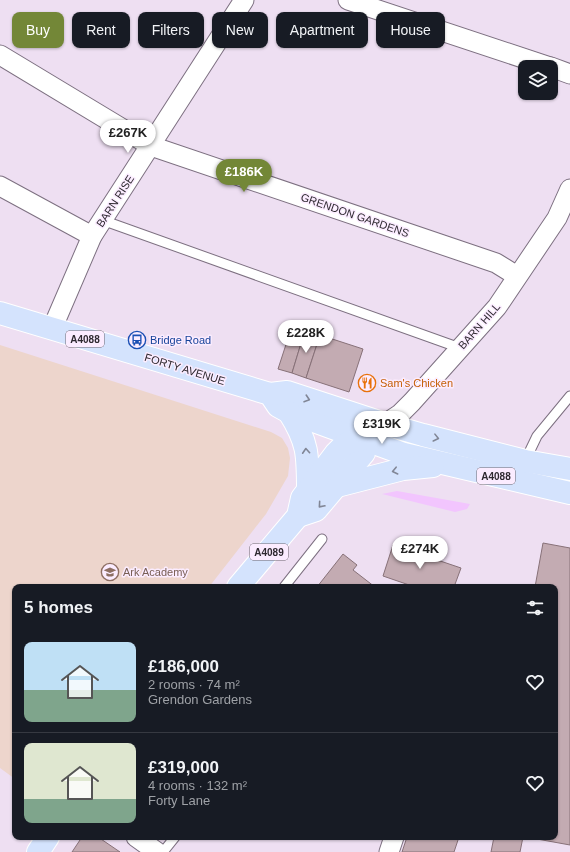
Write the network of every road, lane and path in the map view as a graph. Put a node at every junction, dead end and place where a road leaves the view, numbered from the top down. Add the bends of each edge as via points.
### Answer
1 (244, 0) edge
2 (348, 0) edge
3 (0, 55) edge
4 (529, 60) edge
5 (558, 70) edge
6 (570, 74) edge
7 (151, 146) junction
8 (0, 186) edge
9 (570, 189) edge
10 (102, 220) junction
11 (92, 236) junction
12 (518, 276) junction
13 (0, 313) edge
14 (52, 329) junction
15 (460, 348) junction
16 (270, 394) junction
17 (570, 396) edge
18 (288, 412) junction
19 (385, 424) junction
20 (362, 439) junction
21 (448, 464) junction
22 (570, 469) edge
23 (521, 471) junction
24 (337, 486) junction
25 (308, 490) junction
26 (570, 493) edge
27 (298, 516) junction
28 (322, 540) dead end
29 (241, 584) edge
30 (286, 584) edge
31 (46, 840) edge
32 (140, 840) edge
33 (173, 840) edge
34 (393, 840) edge
35 (38, 852) edge
36 (157, 852) edge
37 (163, 852) edge
38 (389, 852) edge

1 - 7 street, BARN RISE
2 - 4 street
3 - 7 street, GRENDON GARDENS
5 - 6 street
7 - 10 street, BARN RISE
7 - 12 street, GRENDON GARDENS via 496,262
8 - 11 street
9 - 12 street, BARN HILL via 557,218
10 - 11 street, BARN RISE
10 - 15 lane
11 - 14 street, BARN RISE
12 - 15 street, BARN HILL via 497,307
13 - 14 main road, FORTY AVENUE / A4088
14 - 16 main road, FORTY AVENUE / A4088
15 - 19 street, BARN HILL via 412,402
16 - 18 main road, A4088 via 278,406
16 -> 19 main road via 287,392
17 - 23 lane via 537,436
18 - 20 main road, A4088
25 -> 18 main road via 306,444
19 - 20 street, BARN HILL
19 -> 23 main road
20 - 21 main road, A4088 via 404,454
20 - 24 main road, A4089 via 364,453
20 - 25 main road, A4089 via 345,444
21 - 23 main road, A4088
21 -> 24 main road via 403,469
22 - 23 main road
23 - 26 main road, A4088 via 544,488
24 -> 27 main road, A4089 via 316,510
25 - 27 main road, A4089 via 302,498
27 - 29 main road, A4089
28 - 30 lane
31 - 35 main road
32 - 36 street
33 - 37 lane
34 - 38 street

